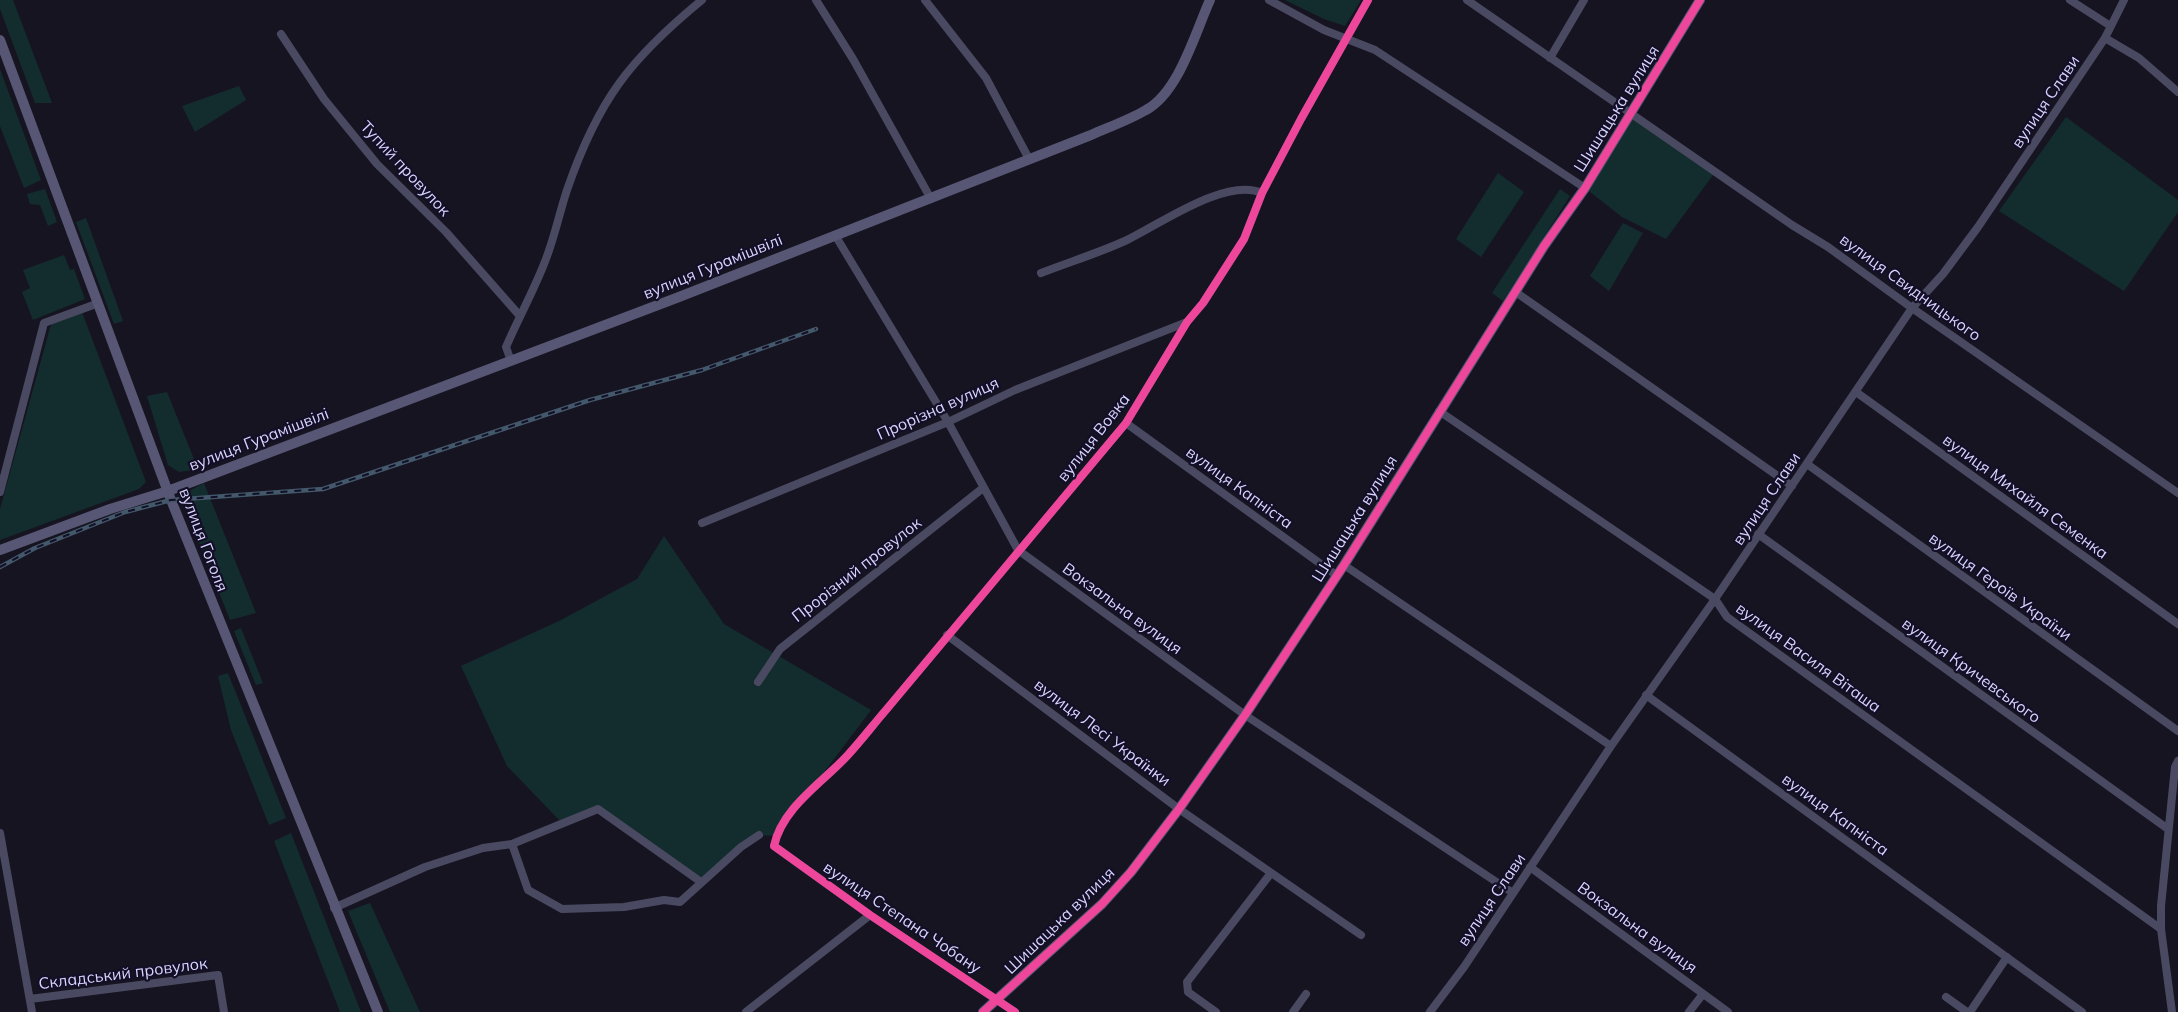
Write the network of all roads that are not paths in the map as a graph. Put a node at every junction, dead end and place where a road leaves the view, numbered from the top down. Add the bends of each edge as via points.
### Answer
1 (702, 0) edge
2 (816, 0) edge
3 (925, 0) edge
4 (1210, 0) edge
5 (1269, 0) edge
6 (1368, 0) edge
7 (1467, 0) edge
8 (1584, 0) edge
9 (1700, 0) edge
10 (2070, 0) edge
11 (2124, 0) edge
12 (2109, 25) junction
13 (281, 34) dead end
14 (1346, 39) junction
15 (2105, 39) junction
16 (0, 40) edge
17 (1550, 58) junction
18 (2178, 92) edge
19 (1628, 110) junction
20 (1029, 159) junction
21 (1585, 188) junction
22 (1262, 193) junction
23 (931, 199) junction
24 (835, 235) junction
25 (1041, 273) dead end
26 (1517, 293) junction
27 (96, 304) junction
28 (1912, 308) junction
29 (520, 316) junction
30 (1187, 322) junction
31 (511, 361) junction
32 (1856, 392) junction
33 (1439, 411) junction
34 (948, 422) junction
35 (1126, 423) junction
36 (1807, 464) junction
37 (1792, 486) junction
38 (983, 488) junction
39 (168, 491) junction
40 (0, 492) edge
41 (2178, 493) edge
42 (702, 523) dead end
43 (1758, 534) junction
44 (0, 550) edge
45 (1018, 550) junction
46 (1344, 565) junction
47 (1336, 575) junction
48 (1715, 599) junction
49 (2178, 624) edge
50 (947, 635) junction
51 (758, 682) dead end
52 (1646, 695) junction
53 (1245, 715) junction
54 (2178, 731) edge
55 (1611, 746) junction
56 (2178, 761) edge
57 (1179, 809) junction
58 (2168, 829) junction
59 (0, 833) edge
60 (759, 835) dead end
61 (512, 844) junction
62 (774, 846) joint
63 (1530, 867) junction
64 (1271, 873) junction
65 (701, 882) junction
66 (1513, 892) junction
67 (334, 908) junction
68 (870, 915) junction
69 (2161, 930) junction
70 (1361, 935) dead end
71 (2007, 957) junction
72 (1306, 994) dead end
73 (1703, 994) junction
74 (1946, 997) dead end
75 (30, 999) junction
76 (997, 999) junction
77 (32, 1012) edge
78 (224, 1012) edge
79 (378, 1012) edge
80 (746, 1012) edge
81 (983, 1012) edge
82 (1015, 1012) edge
83 (1216, 1012) edge
84 (1293, 1012) edge
85 (1430, 1012) edge
86 (1689, 1012) edge
87 (1728, 1012) edge
88 (1968, 1012) edge
89 (2082, 1012) edge
90 (2172, 1012) edge

1 - 29 street via 648,47 620,80 593,123 545,263
2 - 23 street via 854,59
3 - 20 street via 986,78
4 - 20 street, вулиця Гурамішвілі via 1178,73 1157,102 1147,110
5 - 14 street
6 - 14 street, вулиця Вовка
7 - 17 street, вулиця Свидницького
8 - 17 street
9 - 19 street, Шишацька вулиця
10 - 12 street
11 - 12 street, вулиця Слави
12 - 15 street, вулиця Слави
13 - 29 street, Тупий провулок via 324,99 377,164 446,232
14 - 21 street via 1375,50
14 - 22 street, вулиця Вовка
15 - 18 street via 2139,58
15 - 28 street, вулиця Слави via 1978,227
16 - 27 street, вулиця Гоголя
17 - 19 street, вулиця Свидницького
19 - 21 street, Шишацька вулиця
19 - 28 street, вулиця Свидницького
20 - 23 street, вулиця Гурамішвілі
21 - 26 street, Шишацька вулиця
22 - 25 street via 1245,189 1203,199 1126,241
22 - 30 street, вулиця Вовка via 1244,239
23 - 24 street, вулиця Гурамішвілі
24 - 31 street, вулиця Гурамішвілі
24 - 34 street, Вокзальна вулиця
26 - 33 street, Шишацька вулиця
26 - 37 street
27 - 39 street, вулиця Гоголя
27 - 40 street via 44,322
28 - 32 street, вулиця Слави
28 - 41 street, вулиця Свидницького
29 - 31 street via 506,347
30 - 34 street, Прорізна вулиця via 1015,390
30 - 35 street, вулиця Вовка
31 - 39 street, вулиця Гурамішвілі
32 - 36 street, вулиця Слави
32 - 49 street, вулиця Михайля Семенка
33 - 46 street, Шишацька вулиця
33 - 48 street, вулиця Василя Віташа
34 - 38 street, Вокзальна вулиця
34 - 42 street, Прорізна вулиця
35 - 45 street, вулиця Вовка
35 - 47 street, вулиця Капніста
36 - 37 street, вулиця Слави
36 - 54 street, вулиця Героїв України
37 - 43 street, вулиця Слави
38 - 45 street, Вокзальна вулиця
38 - 51 street, Прорізний провулок via 788,642
39 - 44 street, вулиця Гурамішвілі
39 - 67 street, вулиця Гоголя
43 - 48 street, вулиця Слави
43 - 58 street, вулиця Кричевського
45 - 50 street, вулиця Вовка
45 - 53 street, Вокзальна вулиця
46 - 47 street, Шишацька вулиця
46 - 55 street
47 - 53 street, Шишацька вулиця
48 - 52 street, вулиця Слави
48 - 69 street, вулиця Василя Віташа via 1727,617
50 - 57 street, вулиця Лесі Українки
50 - 62 street, вулиця Вовка via 847,756 794,810 776,836
52 - 55 street, вулиця Слави
52 - 71 street, вулиця Капніста
53 - 57 street, Шишацька вулиця
53 - 66 street, Вокзальна вулиця
55 - 63 street, вулиця Слави
56 - 58 street
57 - 64 street, вулиця Лесі Українки
57 - 76 street, Шишацька вулиця via 1102,904
58 - 69 street
59 - 75 street
60 - 65 street
61 - 65 street via 598,809
61 - 65 street via 528,890 561,909 680,902
61 - 67 street via 483,848 425,867
62 - 68 street, вулиця Степана Чобану
63 - 66 street, вулиця Слави
63 - 73 street, Вокзальна вулиця
64 - 70 street, вулиця Лесі Українки
64 - 83 street via 1187,982 1188,992
66 - 85 street, вулиця Слави
67 - 79 street, вулиця Гоголя
68 - 76 street, вулиця Степана Чобану
68 - 80 street
69 - 90 street
71 - 88 street
71 - 89 street, вулиця Капніста
72 - 84 street
73 - 86 street
73 - 87 street, Вокзальна вулиця
74 - 88 street
75 - 77 street
75 - 78 street, Складський провулок via 218,975
76 - 81 street, Шишацька вулиця
76 - 82 street, вулиця Степана Чобану

